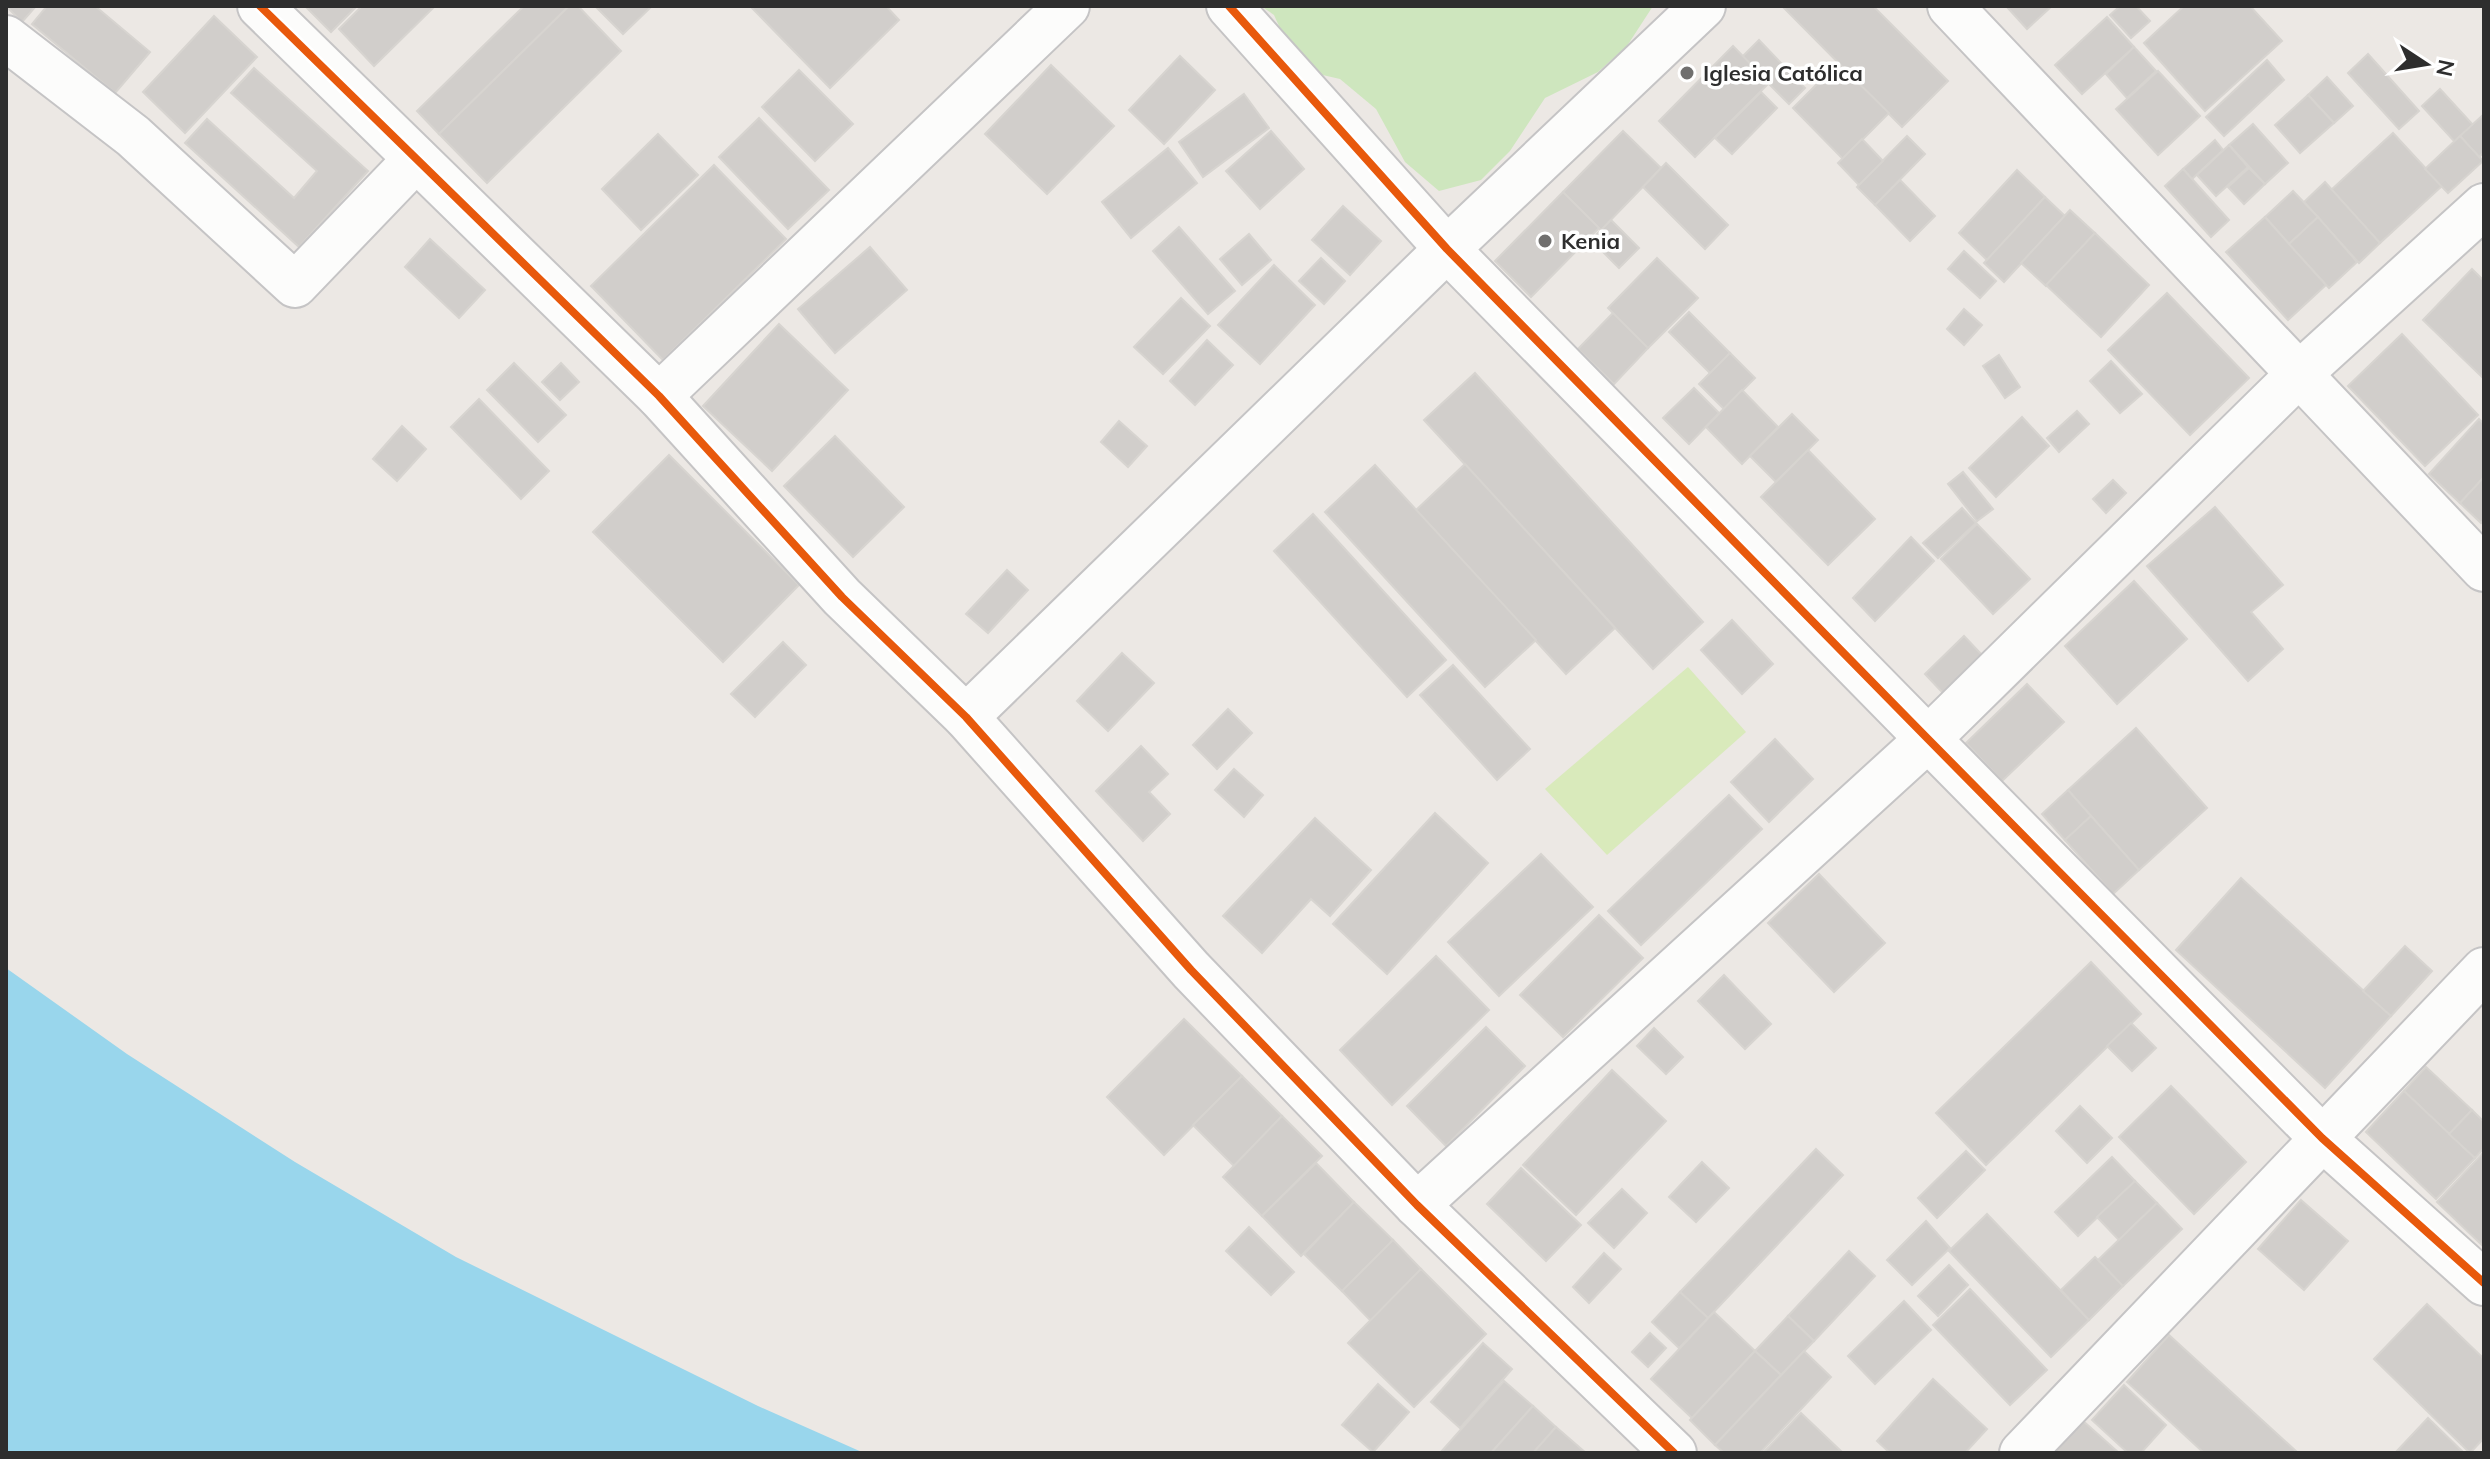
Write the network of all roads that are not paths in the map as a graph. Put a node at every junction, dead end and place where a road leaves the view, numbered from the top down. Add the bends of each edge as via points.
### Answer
1 (260, 6) edge
2 (1067, 6) edge
3 (1229, 6) edge
4 (1703, 6) edge
5 (1950, 6) edge
6 (6, 38) edge
7 (416, 159) junction
8 (2484, 206) edge
9 (1447, 249) junction
10 (2298, 375) junction
11 (659, 396) junction
12 (2484, 569) edge
13 (966, 717) junction
14 (1928, 739) junction
15 (2484, 970) edge
16 (2322, 1138) junction
17 (1417, 1205) junction
18 (2484, 1283) edge
19 (1674, 1453) edge
20 (2022, 1453) edge

1 - 7 street
2 - 11 street
3 - 9 street
4 - 9 street
5 - 10 street
6 - 7 street via 133,136 295,285
7 - 11 street
8 - 10 street
9 - 13 street
9 - 14 street
10 - 12 street
10 - 14 street
11 - 13 street via 842,597
13 - 17 street via 1191,970
14 - 16 street
14 - 17 street
15 - 16 street
16 - 18 street
16 - 20 street
17 - 19 street

